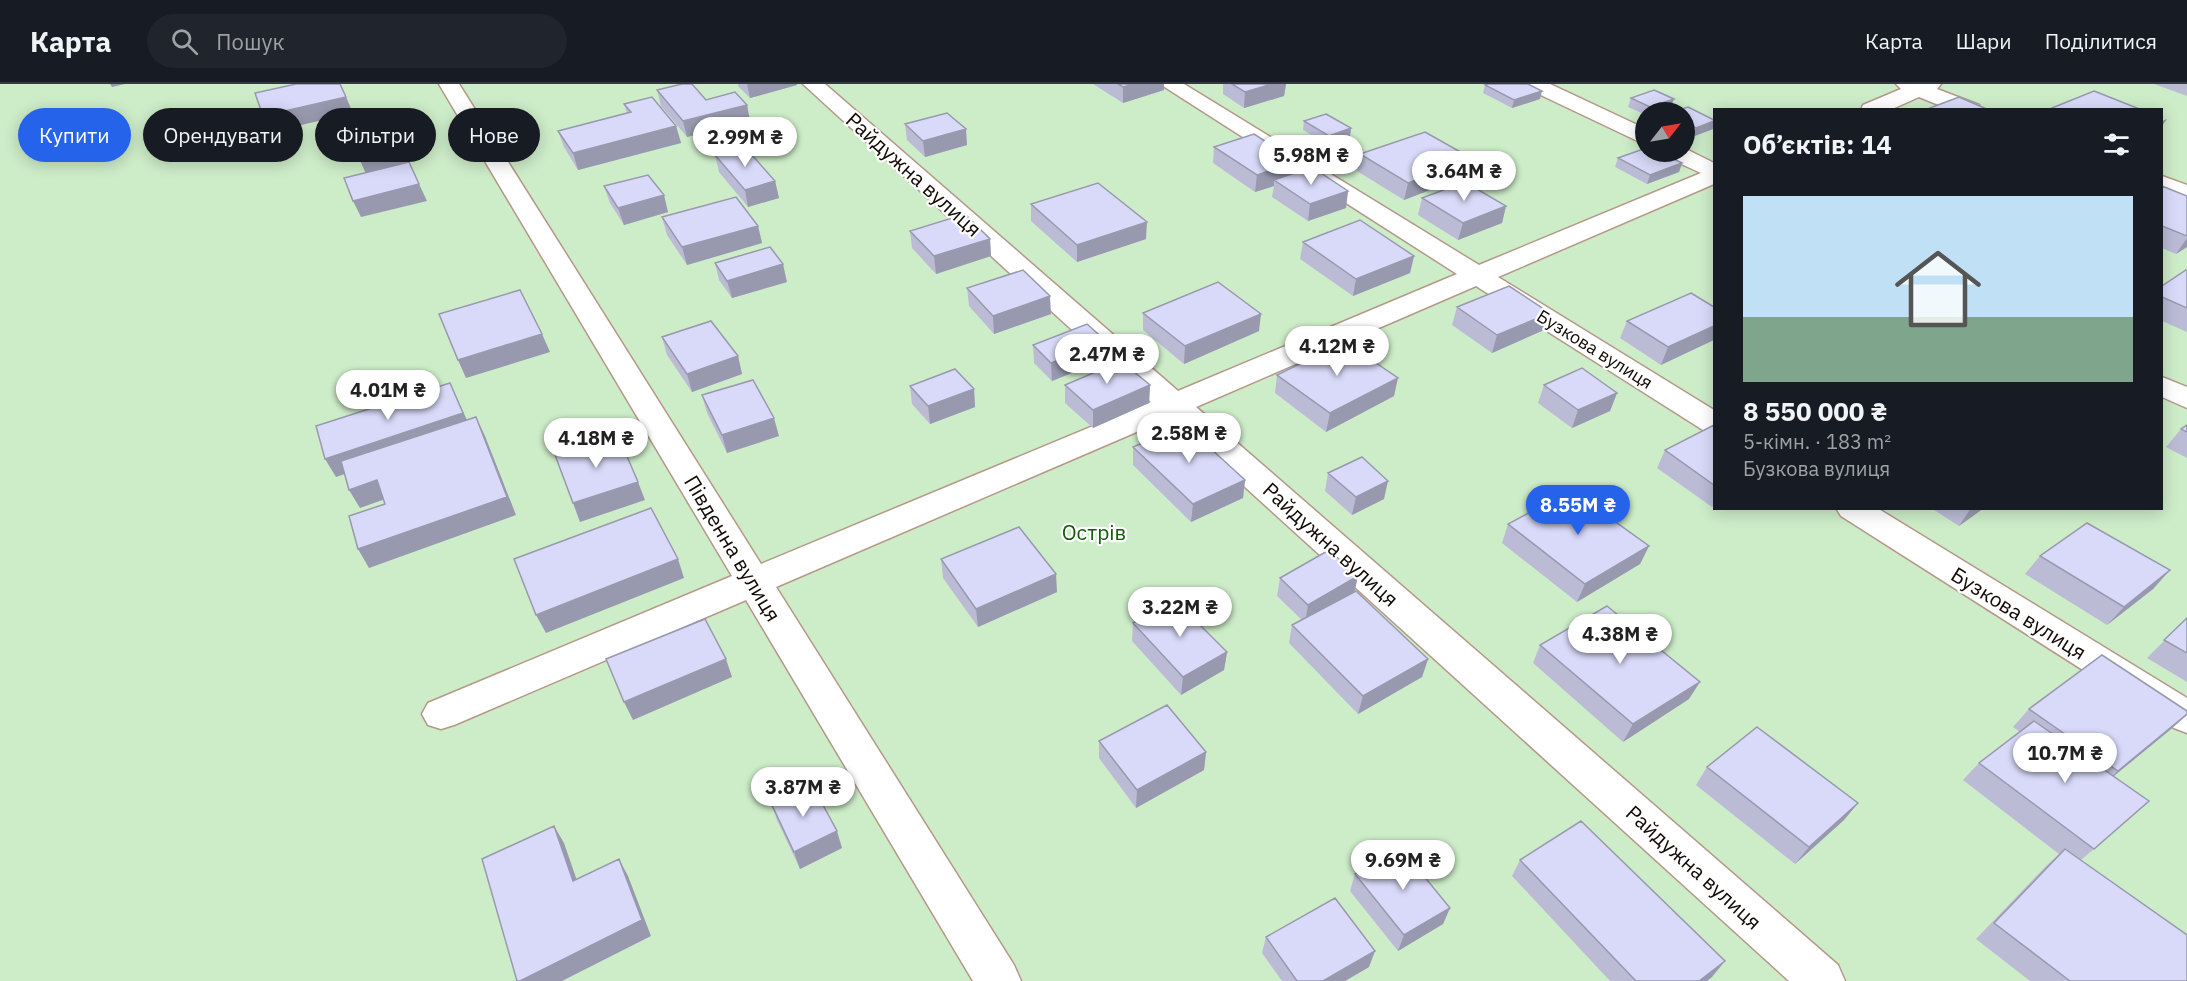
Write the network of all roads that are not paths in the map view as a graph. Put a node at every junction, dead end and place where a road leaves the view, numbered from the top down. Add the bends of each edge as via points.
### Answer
1 (449, 84) edge
2 (813, 84) edge
3 (1170, 84) edge
4 (1533, 84) edge
5 (1919, 86) edge
6 (1875, 108) edge
7 (1967, 108) edge
8 (1635, 133) edge
9 (1693, 162) edge
10 (1713, 172) edge
11 (1713, 173) edge
12 (2163, 183) edge
13 (2187, 193) edge
14 (1478, 276) junction
15 (2163, 387) edge
16 (2187, 399) edge
17 (1173, 405) junction
18 (1713, 422) edge
19 (1855, 510) edge
20 (753, 582) junction
21 (441, 714) dead end
22 (2187, 717) edge
23 (998, 981) edge
24 (1822, 981) edge

1 - 20 street, Південна вулиця
2 - 17 street, Райдужна вулиця
3 - 14 street, Бузкова вулиця
4 - 8 street
5 - 6 street
5 - 7 street
9 - 10 street
11 - 14 street
12 - 13 street
14 - 17 street
14 - 18 street, Бузкова вулиця
15 - 16 street
17 - 20 street
17 - 24 street, Райдужна вулиця
19 - 22 street, Бузкова вулиця
20 - 21 street
20 - 23 street, Південна вулиця

